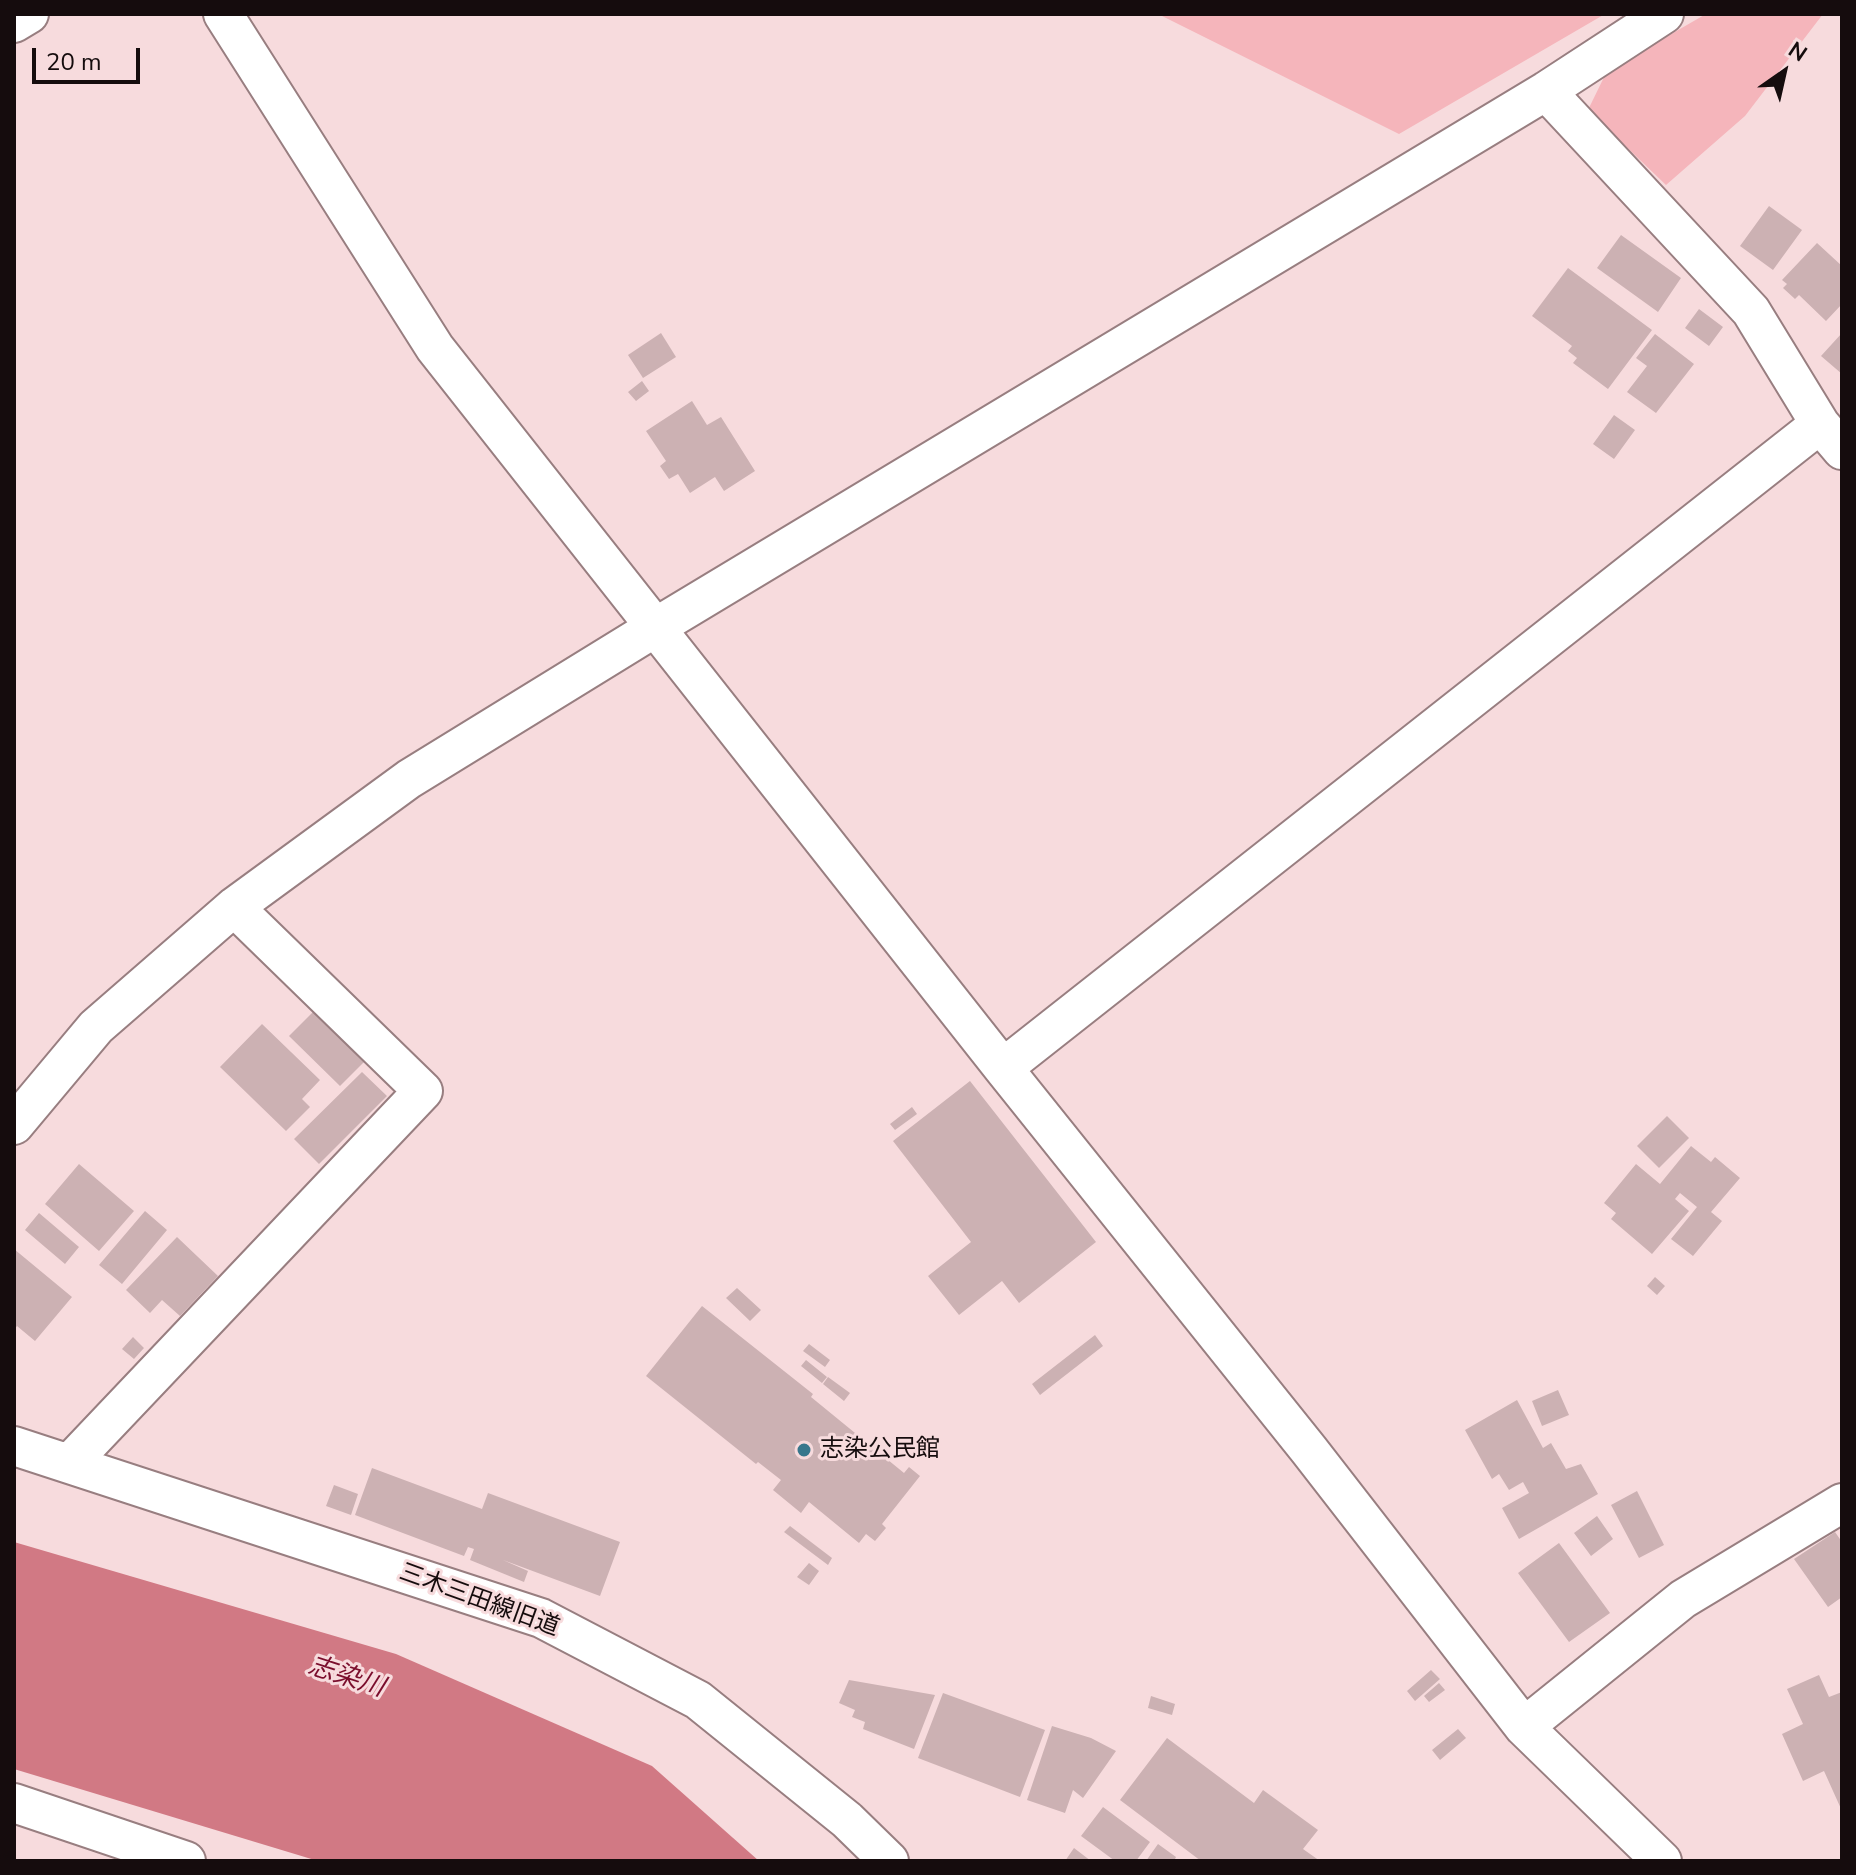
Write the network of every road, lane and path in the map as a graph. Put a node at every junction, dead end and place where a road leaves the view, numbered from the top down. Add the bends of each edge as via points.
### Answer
1 (29, 14) edge
2 (223, 14) edge
3 (1664, 14) edge
4 (14, 23) edge
5 (1546, 91) junction
6 (1831, 437) edge
7 (656, 627) junction
8 (234, 907) junction
9 (1003, 1068) junction
10 (14, 1125) edge
11 (14, 1446) edge
12 (70, 1463) junction
13 (1842, 1503) edge
14 (1524, 1727) junction
15 (14, 1803) edge
16 (186, 1861) edge
17 (889, 1861) edge
18 (1662, 1861) edge

1 - 4 street
2 - 7 street via 435,348
3 - 5 street
5 - 6 street via 1751,311
5 - 7 street
6 - 9 street
7 - 8 street via 409,779
7 - 9 street
8 - 10 street via 96,1027
8 - 12 street via 423,1091
9 - 14 street
11 - 12 street, 三木三田線旧道
12 - 17 street, 三木三田線旧道 via 541,1618 698,1700 847,1820
13 - 14 street via 1683,1599
14 - 18 street
15 - 16 street

